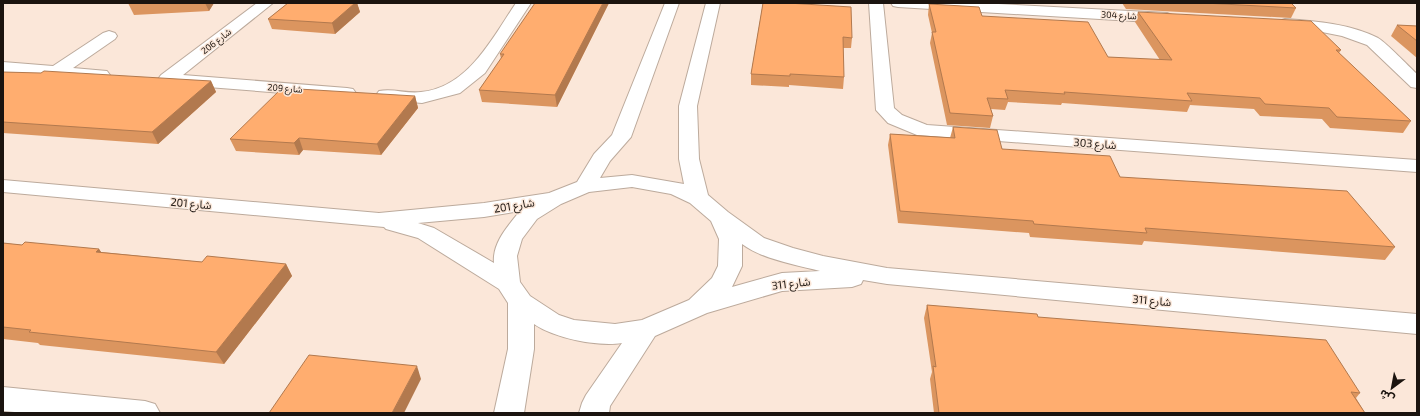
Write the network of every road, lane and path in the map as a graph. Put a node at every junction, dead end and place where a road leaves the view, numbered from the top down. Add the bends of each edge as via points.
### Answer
1 (266, 3) edge
2 (524, 3) edge
3 (672, 3) edge
4 (713, 3) edge
5 (876, 3) edge
6 (898, 3) edge
7 (1182, 19) edge
8 (1269, 23) edge
9 (109, 36) dead end
10 (3, 67) edge
11 (55, 72) junction
12 (115, 76) edge
13 (160, 79) joint
14 (1417, 83) edge
15 (1417, 166) edge
16 (3, 186) edge
17 (585, 186) junction
18 (553, 198) junction
19 (698, 198) junction
20 (720, 217) junction
21 (379, 220) junction
22 (887, 276) junction
23 (514, 292) junction
24 (698, 307) junction
25 (646, 329) junction
26 (1413, 330) edge
27 (3, 399) edge
28 (145, 413) edge
29 (509, 413) edge
30 (594, 413) edge

1 - 13 street, شارع 206
2 - 13 street, شارع 209 via 479,69 454,89 422,98
3 - 17 street via 621,137 601,158
4 - 19 street via 688,106 689,159
5 - 15 street, شارع 303 via 885,110 895,119 924,131
6 - 7 street, شارع 304
8 - 14 street via 1317,26 1346,32 1374,42
9 - 11 street
10 - 11 street
11 - 12 street
16 - 21 street, شارع 201
17 - 18 street, شارع 311
17 - 19 street, شارع 311 via 632,181 676,188
18 - 21 street, شارع 201 via 477,211
18 - 23 street via 529,214 511,238 505,256
19 - 20 street, شارع 311
20 - 22 street, شارع 311 via 756,243 786,254 822,264
20 - 24 street via 731,239 730,266 722,283
21 - 23 street, شارع 201 via 426,233
22 - 24 street, شارع 311 via 782,282
22 - 26 street, شارع 311
23 - 25 street, شارع 201 via 550,322 572,330 615,334
23 - 29 street via 521,349
24 - 25 street, شارع 311
25 - 30 street via 596,403
27 - 28 street

